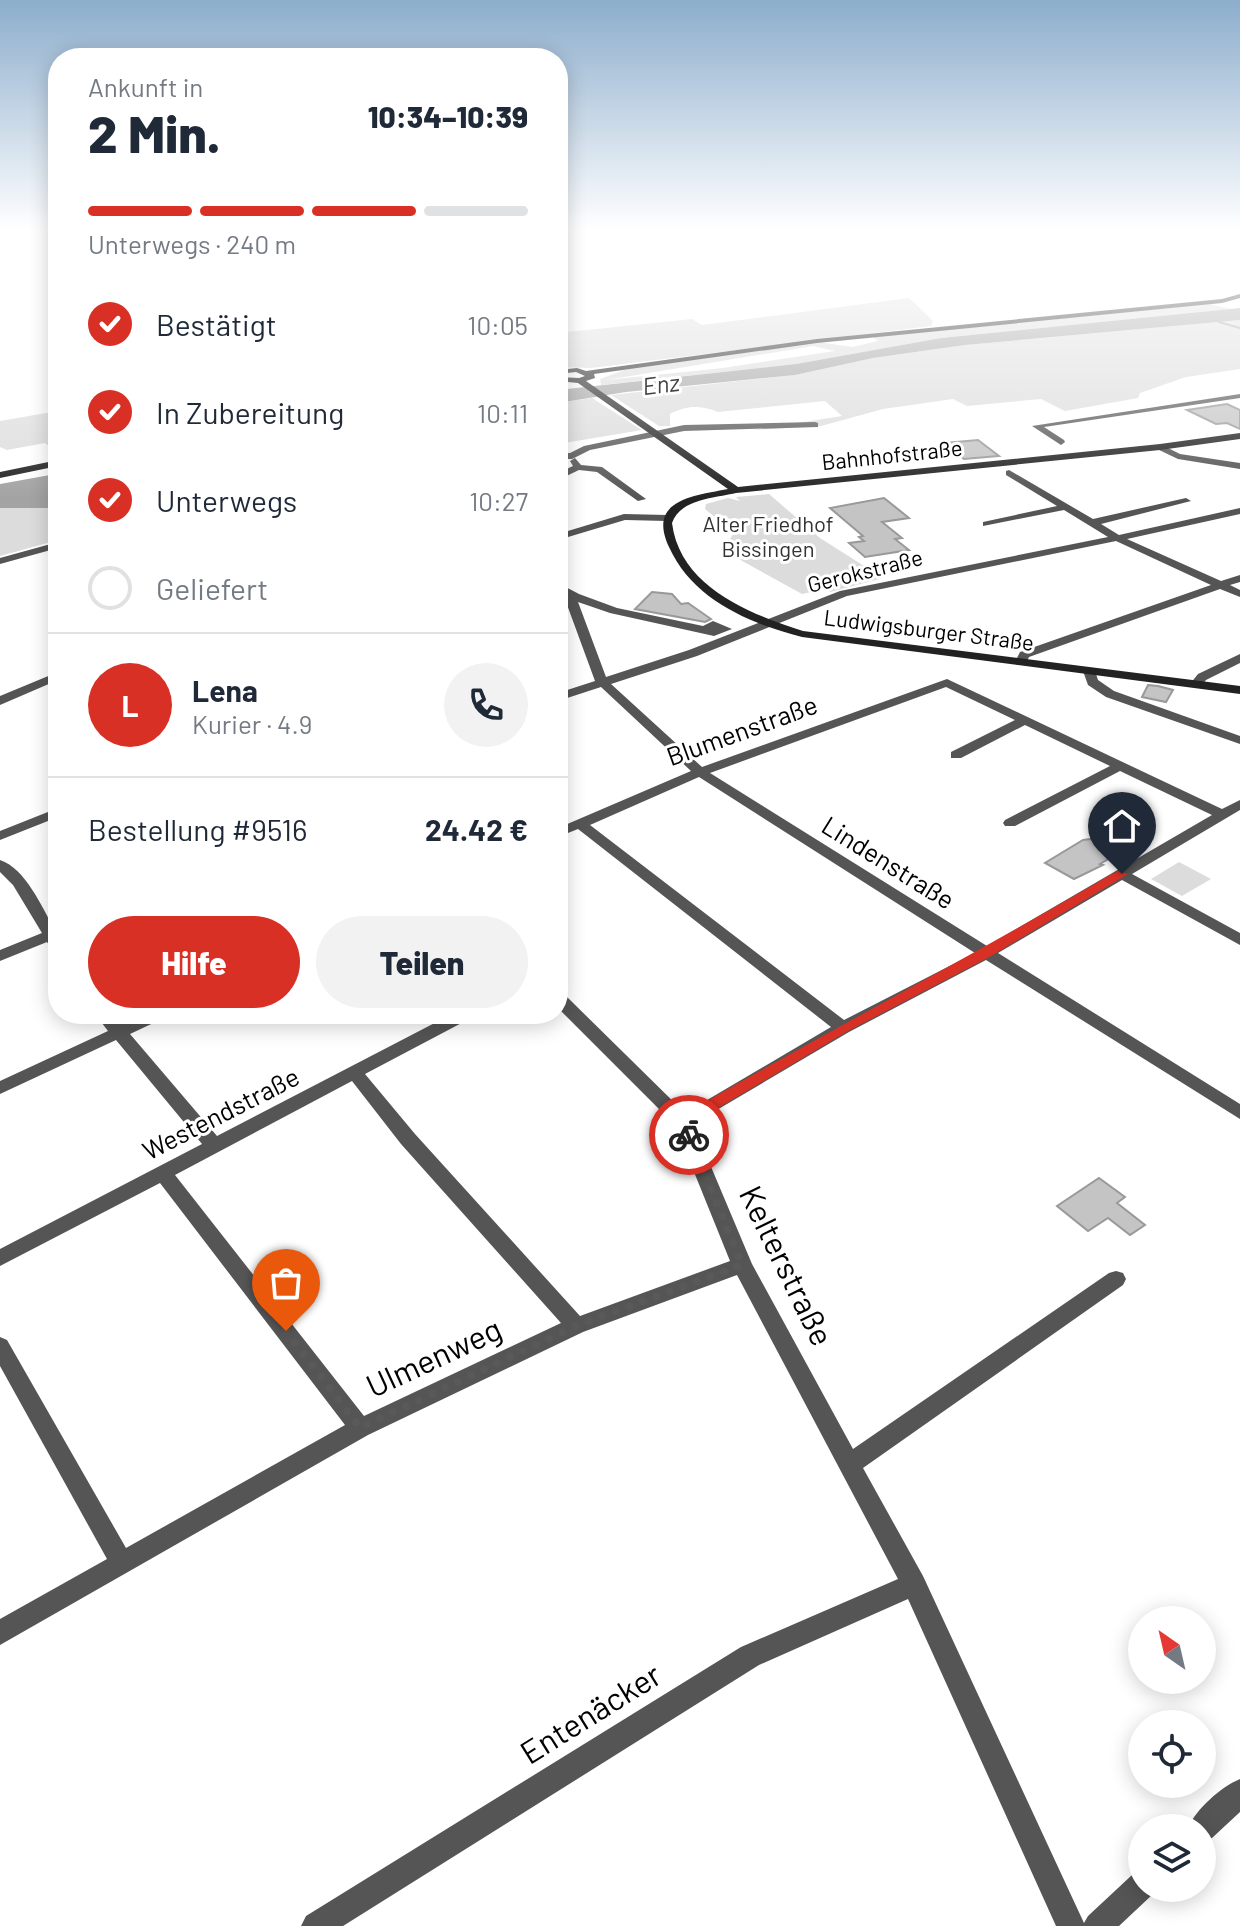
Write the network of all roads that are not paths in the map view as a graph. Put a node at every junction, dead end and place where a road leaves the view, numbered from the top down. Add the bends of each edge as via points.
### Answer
1 (1048, 319) edge
2 (568, 372) edge
3 (589, 372) junction
4 (568, 380) edge
5 (581, 382) junction
6 (1239, 397) edge
7 (815, 425) dead end
8 (658, 434) junction
9 (1240, 436) edge
10 (1061, 442) dead end
11 (1160, 447) junction
12 (568, 456) edge
13 (572, 456) junction
14 (48, 465) edge
15 (1240, 466) edge
16 (578, 467) junction
17 (568, 472) edge
18 (1009, 473) dead end
19 (0, 475) edge
20 (736, 490) junction
21 (641, 499) dead end
22 (1186, 501) dead end
23 (1065, 507) junction
24 (1240, 511) edge
25 (667, 518) junction
26 (1091, 523) junction
27 (987, 524) dead end
28 (568, 534) edge
29 (1117, 538) junction
30 (48, 550) edge
31 (0, 561) edge
32 (1240, 578) edge
33 (1220, 585) junction
34 (568, 593) edge
35 (1240, 594) edge
36 (573, 597) junction
37 (766, 622) junction
38 (710, 646) junction
39 (1240, 658) edge
40 (1021, 662) junction
41 (1089, 671) junction
42 (48, 680) edge
43 (601, 681) junction
44 (1196, 684) junction
45 (1240, 690) edge
46 (568, 693) edge
47 (0, 701) edge
48 (1025, 720) junction
49 (1240, 740) edge
50 (956, 755) dead end
51 (1120, 766) junction
52 (700, 772) junction
53 (1240, 804) edge
54 (1223, 815) junction
55 (48, 816) edge
56 (1010, 823) dead end
57 (580, 824) junction
58 (568, 829) edge
59 (0, 836) edge
60 (0, 864) edge
61 (1122, 874) junction
62 (48, 927) edge
63 (48, 940) edge
64 (1240, 940) edge
65 (987, 953) junction
66 (0, 956) edge
67 (568, 1008) edge
68 (110, 1024) edge
69 (137, 1024) edge
70 (446, 1024) edge
71 (843, 1028) junction
72 (116, 1034) junction
73 (355, 1073) junction
74 (0, 1088) edge
75 (1240, 1113) edge
76 (683, 1122) junction
77 (215, 1146) junction
78 (163, 1173) junction
79 (0, 1258) edge
80 (742, 1265) junction
81 (1116, 1279) dead end
82 (576, 1326) junction
83 (0, 1346) edge
84 (360, 1428) junction
85 (850, 1464) junction
86 (121, 1562) junction
87 (914, 1584) junction
88 (0, 1633) edge
89 (1240, 1793) edge
90 (1216, 1815) edge
91 (1128, 1898) edge
92 (316, 1926) edge
93 (1071, 1926) edge
94 (1098, 1926) edge

1 - 3 street via 817,341
2 - 3 street
3 - 5 street via 591,377
4 - 5 street
5 - 8 street
6 - 10 street via 1036,426
7 - 8 street via 684,428
8 - 13 street via 587,448
8 - 20 street
9 - 11 street, Bahnhofstraße
11 - 15 street via 1178,456
11 - 20 street, Bahnhofstraße
12 - 13 street
13 - 16 street
14 - 19 street
16 - 17 street
16 - 21 street via 599,469
18 - 23 street
20 - 25 street, Bahnhofstraße via 687,504
22 - 26 street
23 - 26 street
23 - 27 street
24 - 29 street, Gerokstraße
25 - 28 street, Bahnhofstraße via 624,517
25 - 37 street, Ludwigsburger Straße via 677,555 695,579
26 - 29 street
29 - 33 street
29 - 37 street, Gerokstraße via 861,588
30 - 31 street
32 - 33 street
33 - 35 street
33 - 40 street via 1024,655
34 - 36 street
36 - 38 street via 635,617 706,630
36 - 43 street, Lindenstraße
37 - 38 street, Gerokstraße
37 - 40 street, Ludwigsburger Straße via 843,642
38 - 43 street, Gerokstraße
39 - 44 street
40 - 41 street, Ludwigsburger Straße
41 - 44 street, Ludwigsburger Straße
41 - 49 street via 1092,682 1110,694
42 - 47 street
43 - 46 street, Gerokstraße
43 - 52 street, Lindenstraße
44 - 45 street, Ludwigsburger Straße
48 - 50 street
48 - 51 street
48 - 52 street, Blumenstraße via 947,683
51 - 54 street
51 - 56 street
52 - 57 street, Blumenstraße
52 - 65 street, Lindenstraße
53 - 54 street
54 - 61 street
55 - 59 street
57 - 58 street, Blumenstraße
57 - 71 street
60 - 62 street
61 - 64 street
61 - 65 street
63 - 66 street
65 - 71 street
65 - 75 street, Lindenstraße
67 - 76 street, Kelterstraße
68 - 72 street
69 - 72 street
70 - 73 street, Westendstraße
71 - 76 street
72 - 74 street
72 - 77 street
73 - 77 street, Westendstraße
73 - 82 street
76 - 80 street, Kelterstraße
77 - 78 street, Westendstraße
78 - 79 street, Westendstraße
78 - 84 street
80 - 82 street, Ulmenweg
80 - 85 street, Kelterstraße
81 - 85 street
82 - 84 street, Ulmenweg
83 - 86 street
84 - 86 street, Ulmenweg
85 - 87 street, Kelterstraße
86 - 88 street, Ulmenweg
87 - 92 street, Entenäcker via 750,1656
87 - 93 street, Kelterstraße
89 - 90 street
91 - 94 street

